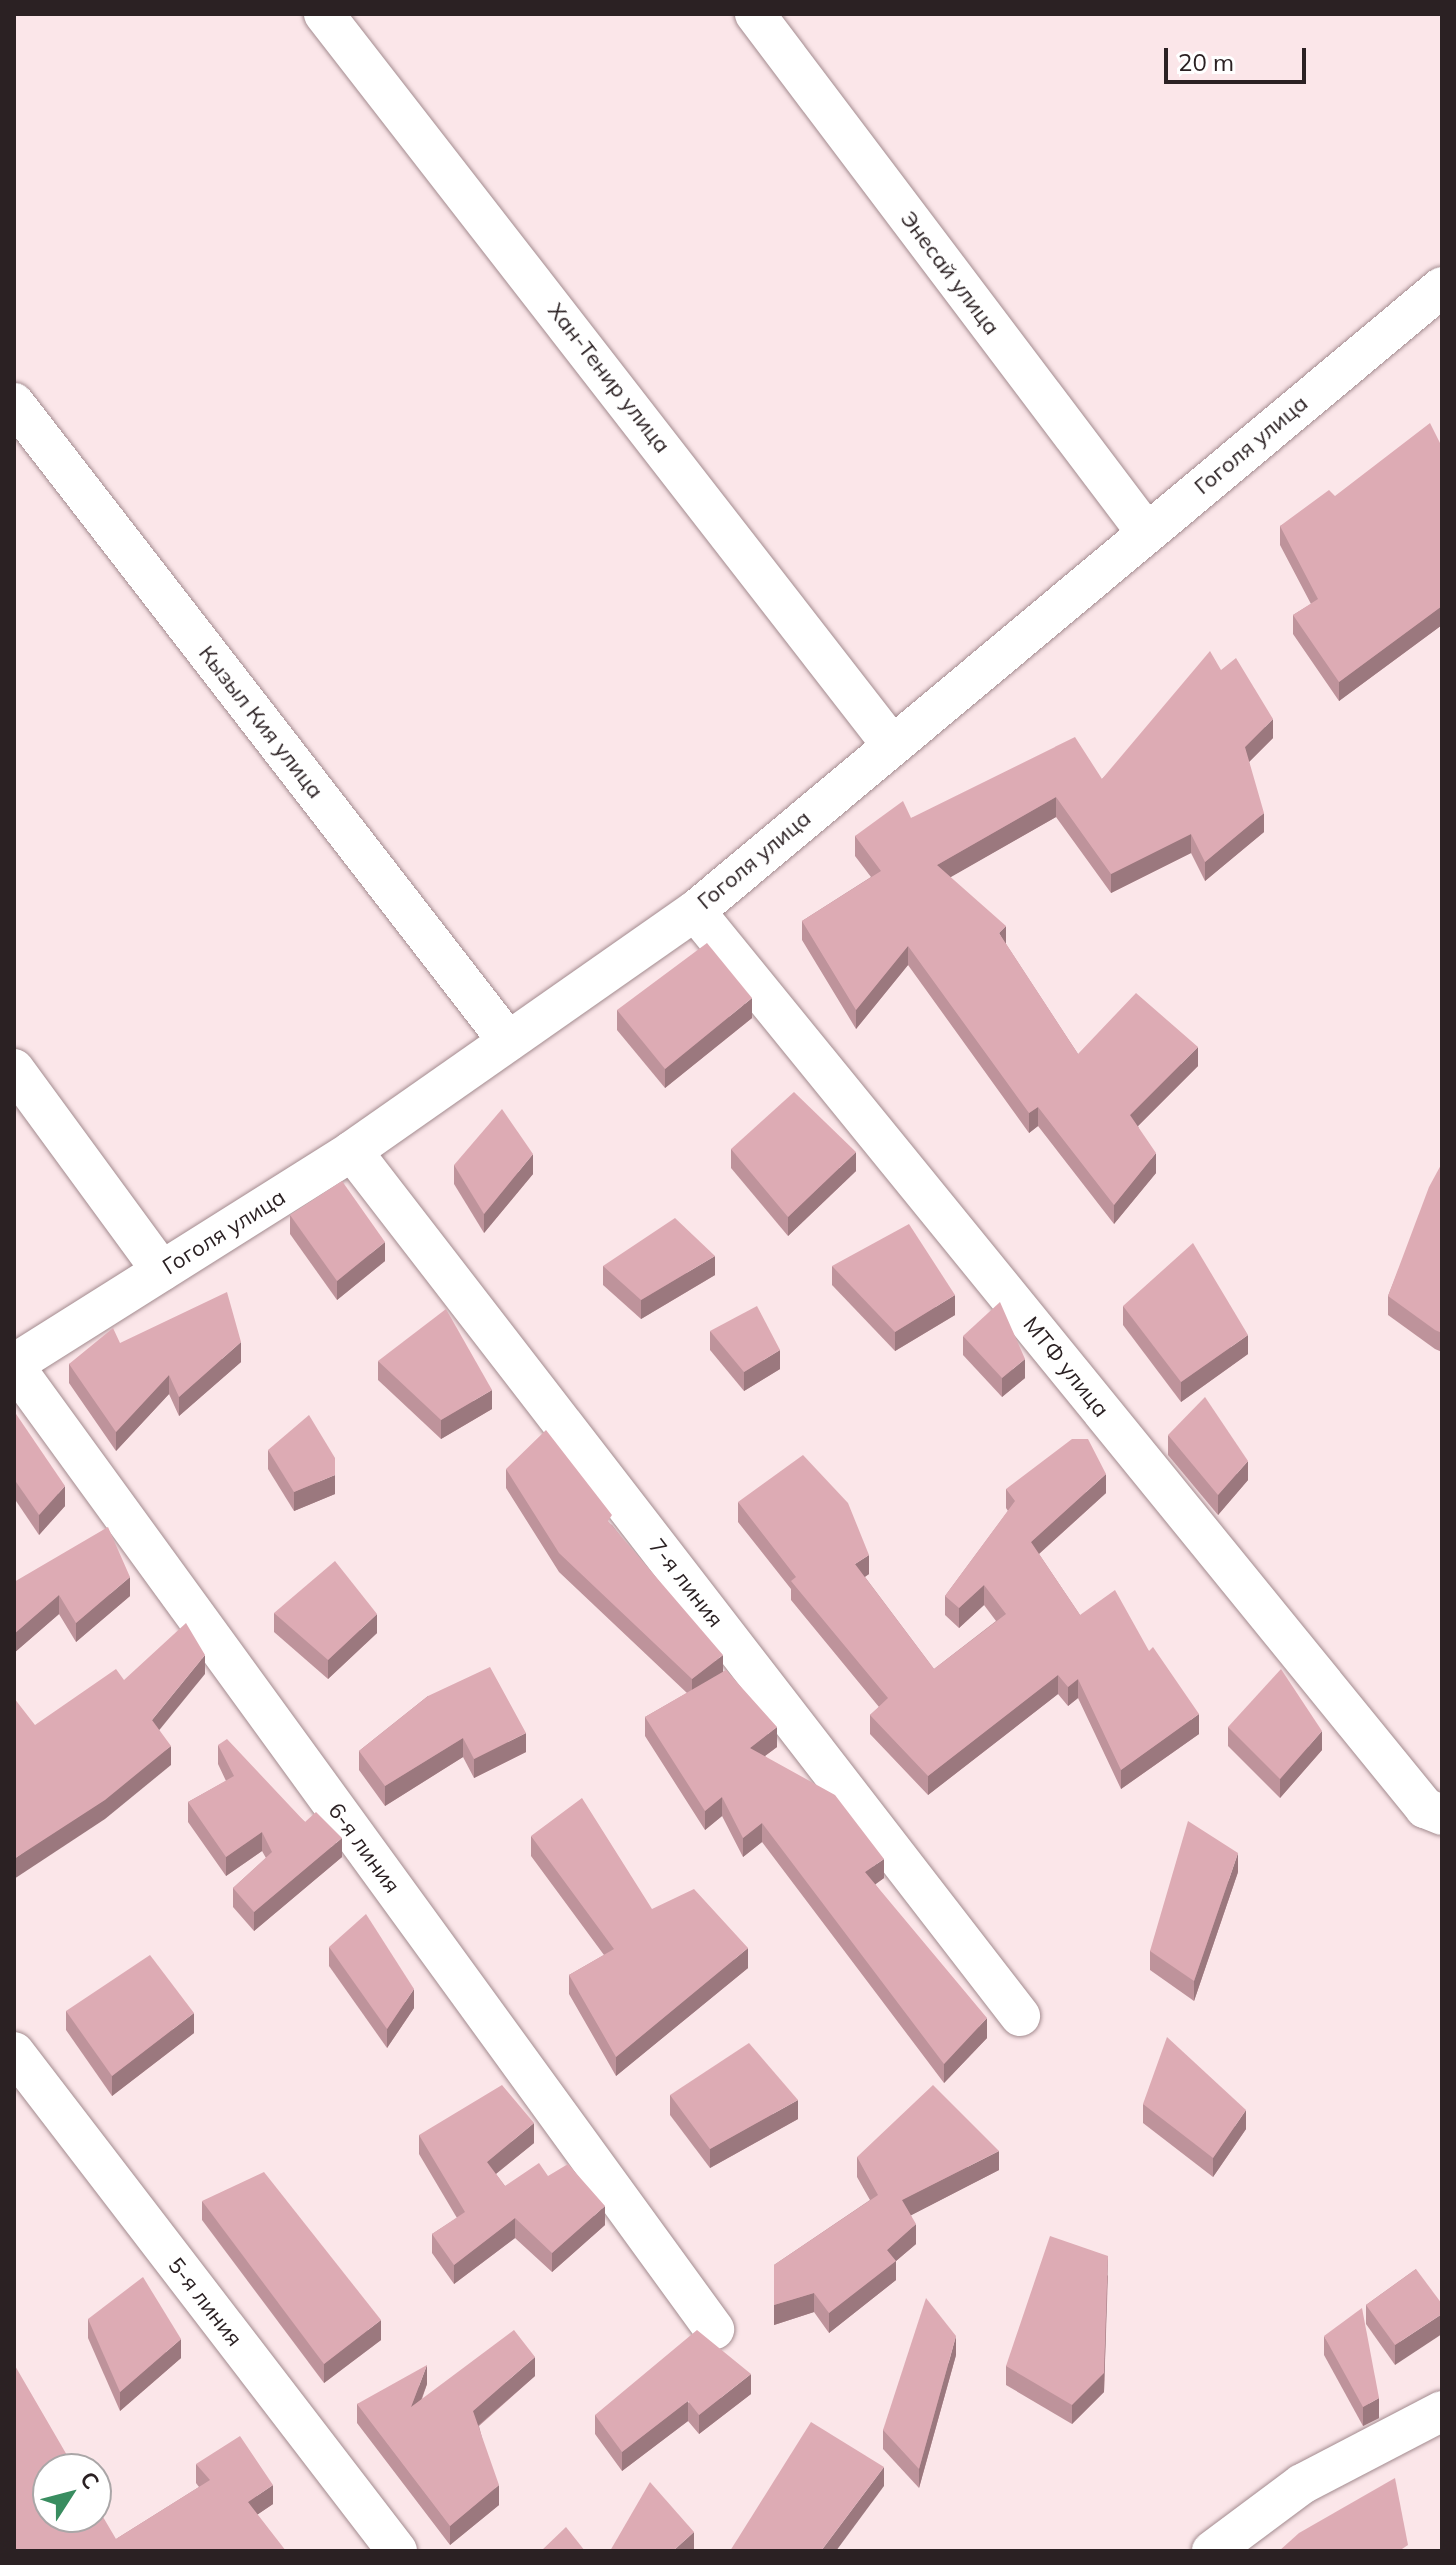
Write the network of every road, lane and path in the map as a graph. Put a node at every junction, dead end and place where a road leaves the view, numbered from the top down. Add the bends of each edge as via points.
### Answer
1 (324, 14) edge
2 (755, 14) edge
3 (1442, 287) edge
4 (14, 403) edge
5 (1146, 532) junction
6 (891, 744) junction
7 (695, 911) junction
8 (508, 1041) junction
9 (14, 1069) edge
10 (352, 1151) junction
11 (162, 1271) junction
12 (14, 1365) edge
13 (1442, 1815) edge
14 (1020, 2016) dead end
15 (14, 2052) edge
16 (714, 2329) dead end
17 (1442, 2411) edge
18 (397, 2551) edge
19 (1212, 2551) edge

1 - 6 street, Хан-Тенир улица
2 - 5 street, Энесай улица
3 - 5 street, Гоголя улица
4 - 8 street, Кызыл Кия улица
5 - 6 street, Гоголя улица
6 - 7 street, Гоголя улица
7 - 8 street, Гоголя улица
7 - 13 street, МТФ улица via 1425,1808
8 - 10 street, Гоголя улица
9 - 11 street
10 - 11 street, Гоголя улица
10 - 14 street, 7-я линия
11 - 12 street, Гоголя улица
12 - 16 street, 6-я линия
15 - 18 street, 5-я линия
17 - 19 street via 1302,2484

